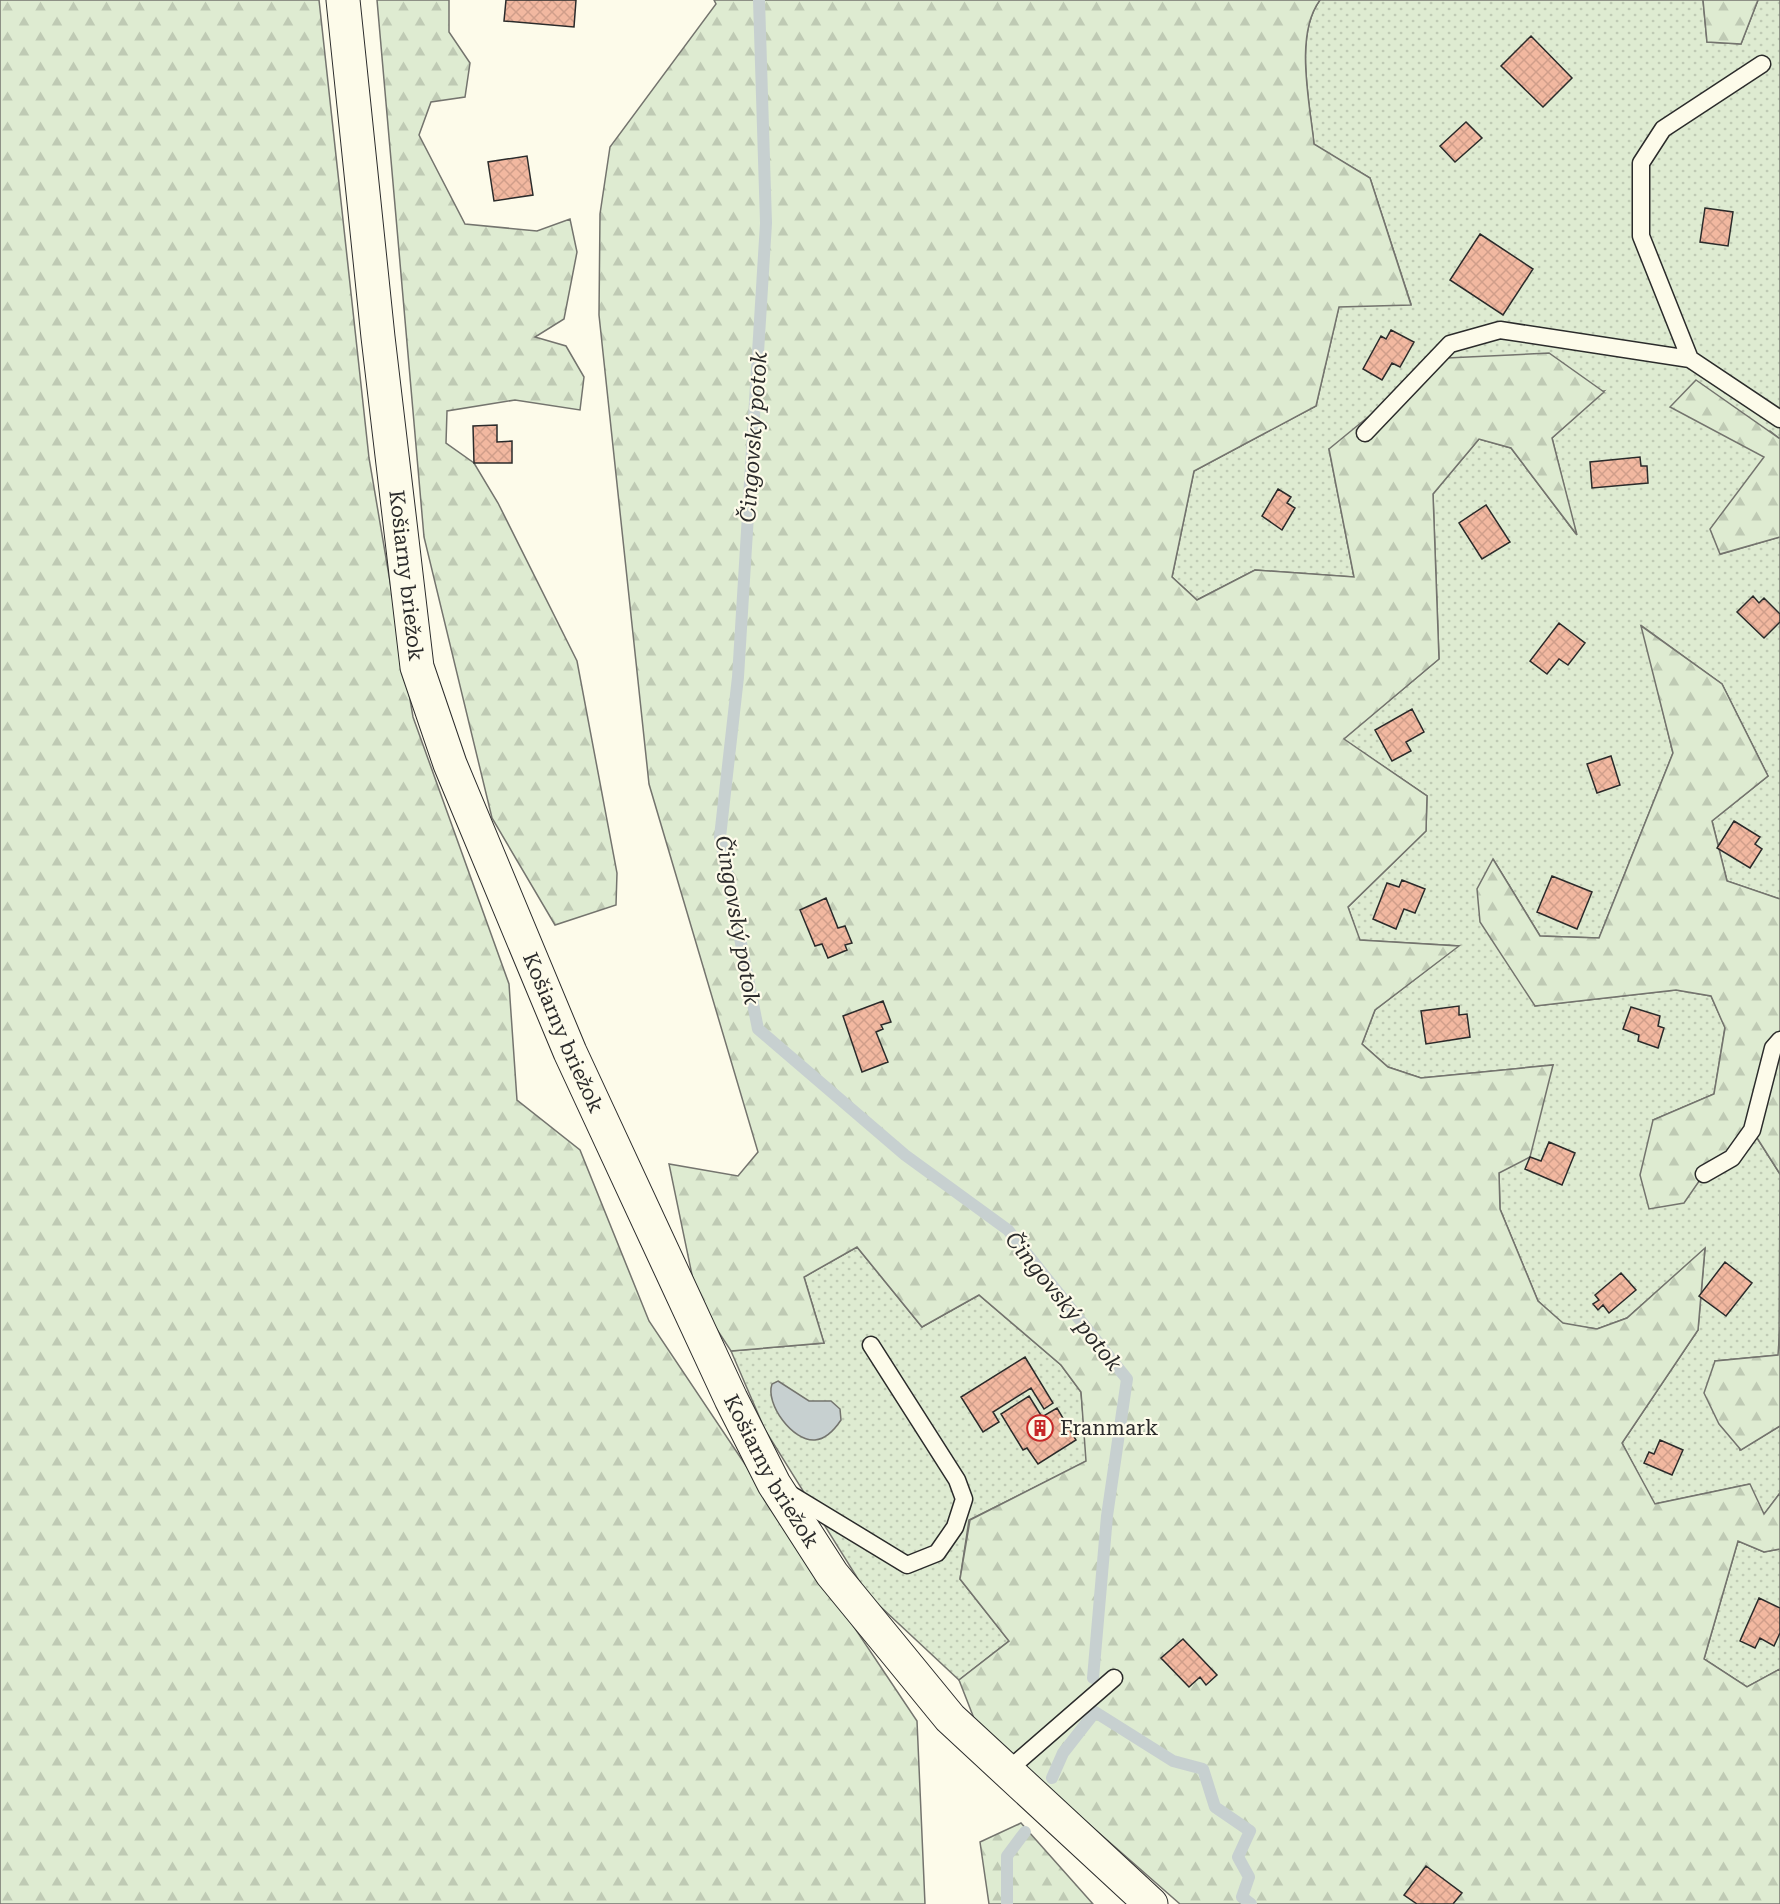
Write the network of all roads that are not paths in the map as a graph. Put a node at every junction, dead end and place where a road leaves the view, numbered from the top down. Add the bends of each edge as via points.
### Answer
1 (343, 0) edge
2 (1762, 64) dead end
3 (1689, 359) junction
4 (1780, 419) edge
5 (1365, 434) dead end
6 (1780, 1040) edge
7 (1704, 1174) dead end
8 (871, 1345) dead end
9 (774, 1484) junction
10 (1114, 1678) dead end
11 (1008, 1770) junction
12 (1151, 1904) edge

1 - 9 street, Košiarny briežok via 417,667 450,764 570,1052 731,1400
2 - 3 lane via 1664,129 1641,163 1641,236
3 - 4 lane
3 - 5 lane via 1500,330 1450,344
6 - 7 lane via 1773,1048 1752,1130 1732,1158
8 - 9 lane via 957,1480 964,1499 955,1527 943,1545 937,1553 907,1565
9 - 11 street, Košiarny briežok via 839,1583 950,1718
10 - 11 lane
11 - 12 street, Košiarny briežok

